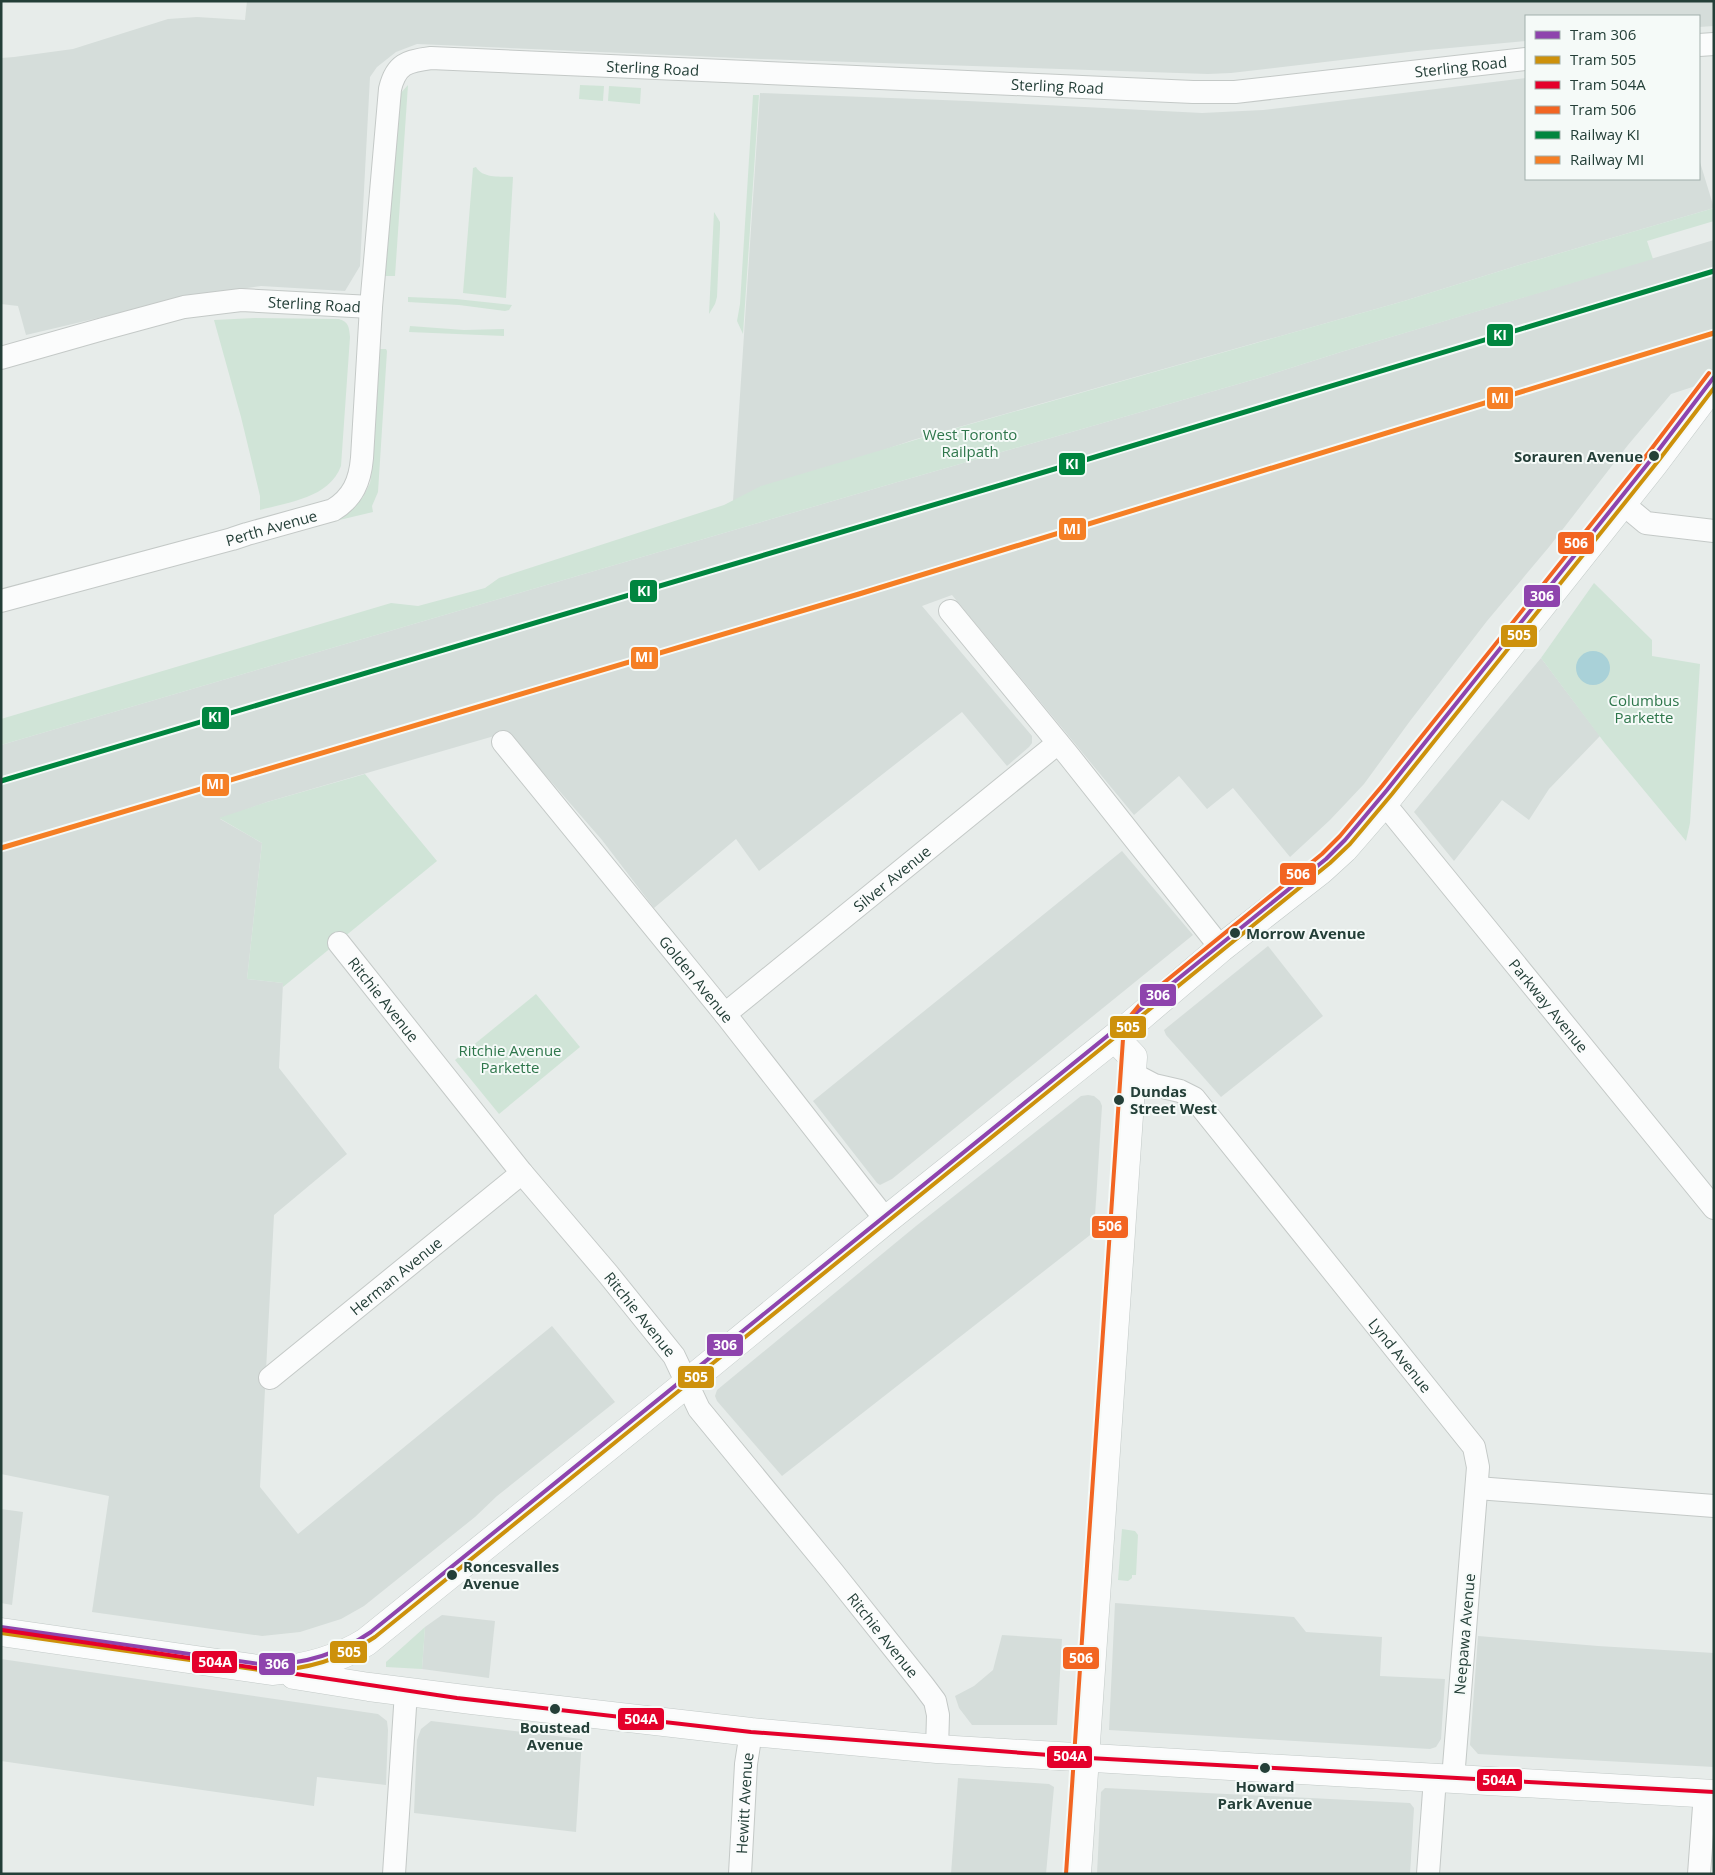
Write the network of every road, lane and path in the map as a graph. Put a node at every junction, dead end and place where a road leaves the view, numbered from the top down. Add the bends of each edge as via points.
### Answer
1 (1714, 44) edge
2 (1700, 45) edge
3 (1525, 59) edge
4 (371, 307) junction
5 (1, 358) edge
6 (1714, 384) edge
7 (1622, 503) junction
8 (1714, 531) edge
9 (1, 601) edge
10 (950, 611) dead end
11 (503, 742) dead end
12 (1058, 743) junction
13 (1384, 803) junction
14 (339, 943) dead end
15 (1221, 948) junction
16 (725, 1014) junction
17 (1115, 1038) junction
18 (1131, 1073) junction
19 (522, 1173) junction
20 (1714, 1208) edge
21 (886, 1220) junction
22 (270, 1378) dead end
23 (686, 1384) junction
24 (1476, 1488) junction
25 (1714, 1506) edge
26 (1, 1632) edge
27 (272, 1671) junction
28 (406, 1692) junction
29 (751, 1732) junction
30 (937, 1749) junction
31 (1084, 1757) junction
32 (1444, 1779) junction
33 (1709, 1793) edge
34 (394, 1874) edge
35 (740, 1874) edge
36 (1077, 1874) edge
37 (1428, 1874) edge
38 (1699, 1874) edge

1 - 2 street
3 - 4 street, Sterling Road via 1235,92 415,60 401,67 390,89
4 - 5 street, Sterling Road via 241,300 184,308
4 - 9 street, Perth Avenue via 361,473 353,492 340,506 232,540
6 - 7 street
7 - 8 street via 1646,523
7 - 13 street
10 - 12 street
11 - 16 street, Golden Avenue
12 - 15 street
12 - 16 street, Silver Avenue
13 - 15 street via 1321,870
13 - 20 street, Parkway Avenue
14 - 19 street, Ritchie Avenue
15 - 17 street
16 - 21 street, Golden Avenue
17 - 18 street via 1132,1057
17 - 21 street
18 - 24 street, Lynd Avenue via 1154,1085 1194,1098 1474,1447 1478,1467
18 - 31 street
19 - 22 street, Herman Avenue
19 - 23 street, Ritchie Avenue via 674,1356
21 - 23 street
23 - 27 street via 366,1642 320,1664
23 - 30 street, Ritchie Avenue via 699,1409 935,1701
24 - 25 street
24 - 32 street, Neepawa Avenue
26 - 27 street
27 - 28 street
28 - 29 street
28 - 34 street
29 - 30 street
29 - 35 street, Hewitt Avenue via 746,1764
30 - 31 street
31 - 32 street
31 - 36 street
32 - 33 street
32 - 37 street, Neepawa Avenue
33 - 38 street

